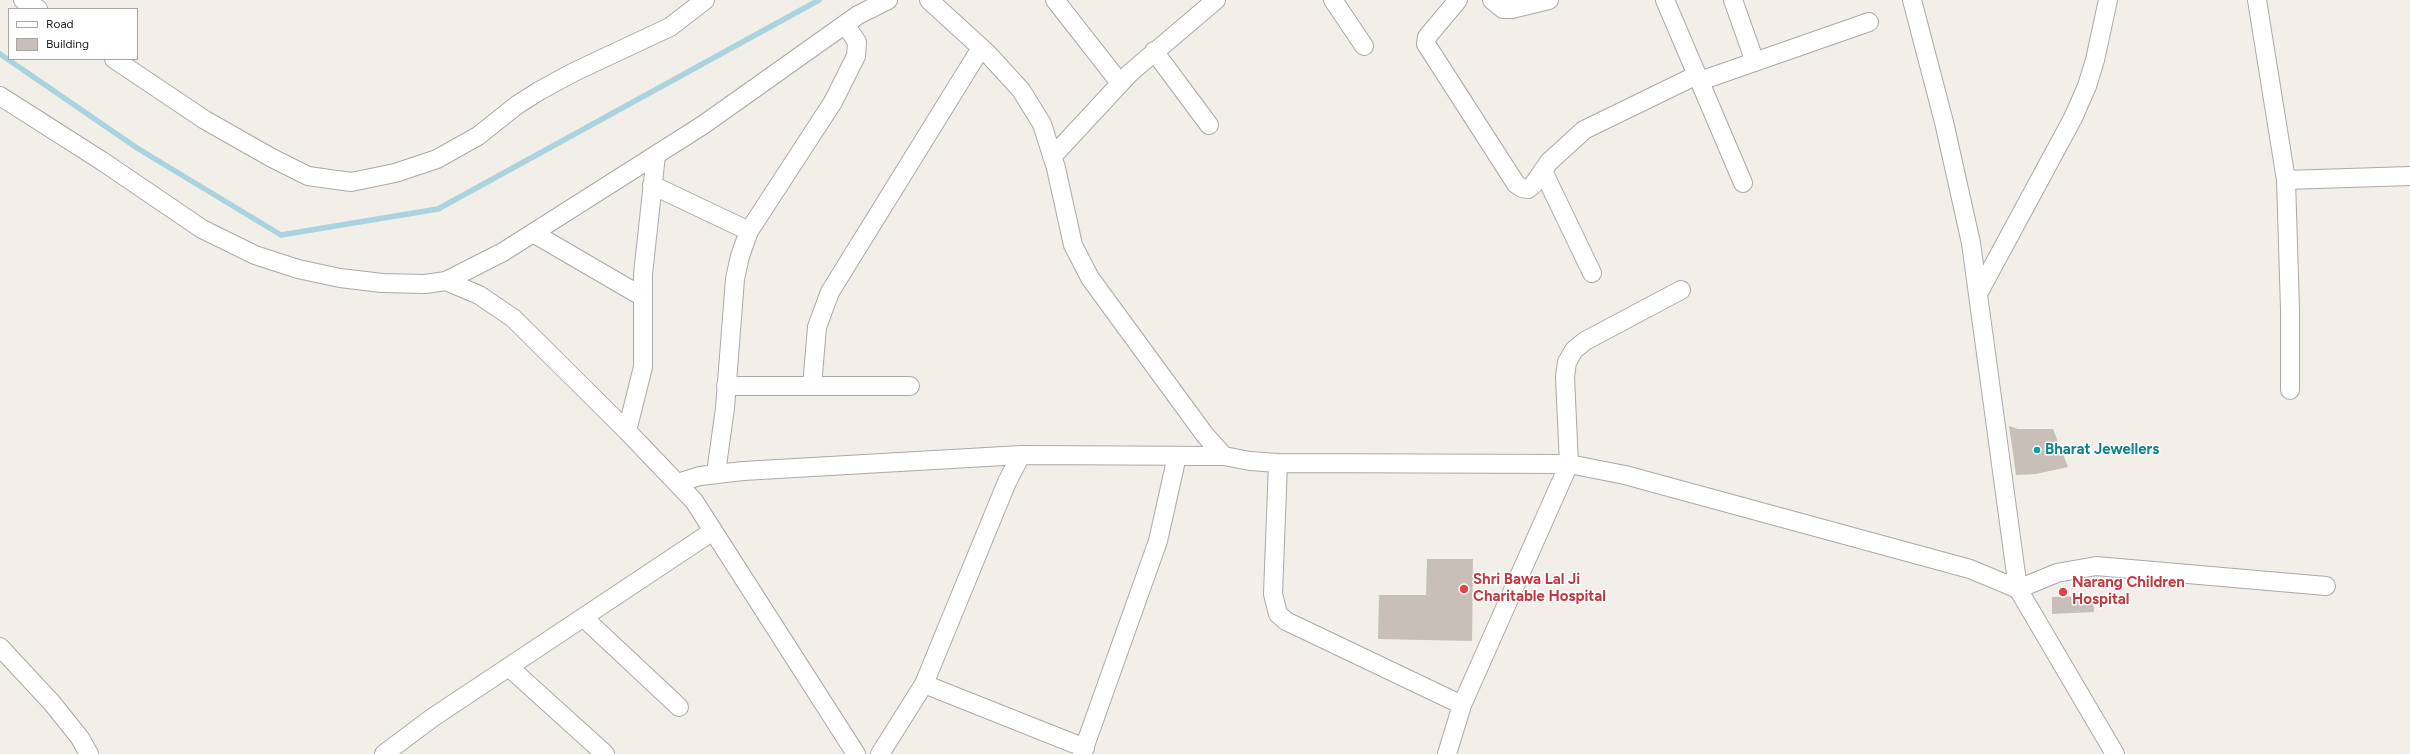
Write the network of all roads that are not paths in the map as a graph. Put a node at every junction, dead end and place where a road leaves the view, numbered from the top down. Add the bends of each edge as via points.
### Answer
1 (24, 0) edge
2 (705, 0) edge
3 (888, 0) edge
4 (930, 0) edge
5 (1055, 0) edge
6 (1216, 0) edge
7 (1333, 0) edge
8 (1458, 0) edge
9 (1492, 0) edge
10 (1549, 0) edge
11 (1665, 0) edge
12 (1733, 0) edge
13 (1912, 0) edge
14 (2108, 0) edge
15 (2257, 0) edge
16 (36, 8) edge
17 (1869, 22) dead end
18 (845, 24) junction
19 (1364, 46) dead end
20 (981, 48) junction
21 (1154, 51) junction
22 (115, 60) edge
23 (1755, 62) junction
24 (1698, 78) junction
25 (1120, 83) junction
26 (0, 96) edge
27 (1209, 125) dead end
28 (656, 155) junction
29 (1052, 157) junction
30 (1543, 170) junction
31 (2410, 176) edge
32 (2286, 180) junction
33 (1743, 183) dead end
34 (652, 186) junction
35 (749, 231) junction
36 (533, 233) junction
37 (1592, 273) dead end
38 (446, 281) junction
39 (1681, 290) dead end
40 (1979, 292) junction
41 (643, 297) junction
42 (726, 386) junction
43 (812, 386) junction
44 (910, 386) dead end
45 (2290, 390) dead end
46 (627, 431) junction
47 (1021, 454) junction
48 (1177, 456) junction
49 (1224, 456) junction
50 (1278, 463) junction
51 (1568, 464) junction
52 (716, 473) junction
53 (677, 483) junction
54 (713, 531) junction
55 (2326, 586) dead end
56 (2018, 589) junction
57 (584, 618) junction
58 (0, 647) edge
59 (510, 668) junction
60 (924, 684) junction
61 (1462, 706) junction
62 (678, 707) dead end
63 (1083, 751) edge
64 (89, 754) edge
65 (384, 754) edge
66 (605, 754) edge
67 (856, 754) edge
68 (880, 754) edge
69 (1447, 754) edge
70 (2115, 754) edge

1 - 16 street
2 - 22 street via 670,27 538,91 478,136 438,159 395,173 351,182 308,176 272,158 205,120
3 - 18 street
4 - 20 street
5 - 25 street
6 - 21 street
7 - 19 street
8 - 30 street via 1427,37 1429,52 1516,184 1528,188
9 - 10 street via 1503,9
11 - 24 street
12 - 23 street
13 - 40 street via 1962,201
14 - 40 street via 2095,60 2073,118
15 - 32 street via 2277,111
17 - 23 street
18 - 28 street via 703,125
18 - 35 street via 857,42 856,56 833,102
20 - 29 street via 1021,90 1042,124
20 - 43 street via 830,292 817,327
21 - 25 street
21 - 27 street
23 - 24 street
24 - 30 street via 1584,130
24 - 33 street
25 - 29 street
26 - 38 street via 102,160 202,229 255,255 298,269 340,278 382,283 425,284
28 - 34 street
28 - 36 street
29 - 49 street via 1073,245 1090,278 1205,435
30 - 37 street
31 - 32 street
32 - 45 street
34 - 35 street
34 - 41 street via 645,247
35 - 42 street via 735,279
36 - 38 street via 468,272
36 - 41 street
38 - 46 street via 480,295 514,318
39 - 51 street via 1585,341 1574,350 1565,377
40 - 56 street
41 - 46 street via 643,367
42 - 43 street
42 - 52 street
43 - 44 street
46 - 53 street
47 - 48 street
47 - 52 street
47 - 60 street via 1007,482
48 - 49 street
48 - 63 street via 1158,541
49 - 50 street
50 - 51 street
50 - 61 street via 1274,594 1278,614 1286,621
51 - 56 street via 1625,475 1970,569
51 - 61 street
52 - 53 street
53 - 54 street via 694,501
54 - 57 street
54 - 67 street
55 - 56 street via 2096,566 2057,573
56 - 70 street
57 - 59 street
57 - 62 street
58 - 64 street via 52,703 80,738
59 - 65 street via 432,718
59 - 66 street
60 - 63 street
60 - 68 street
61 - 69 street

